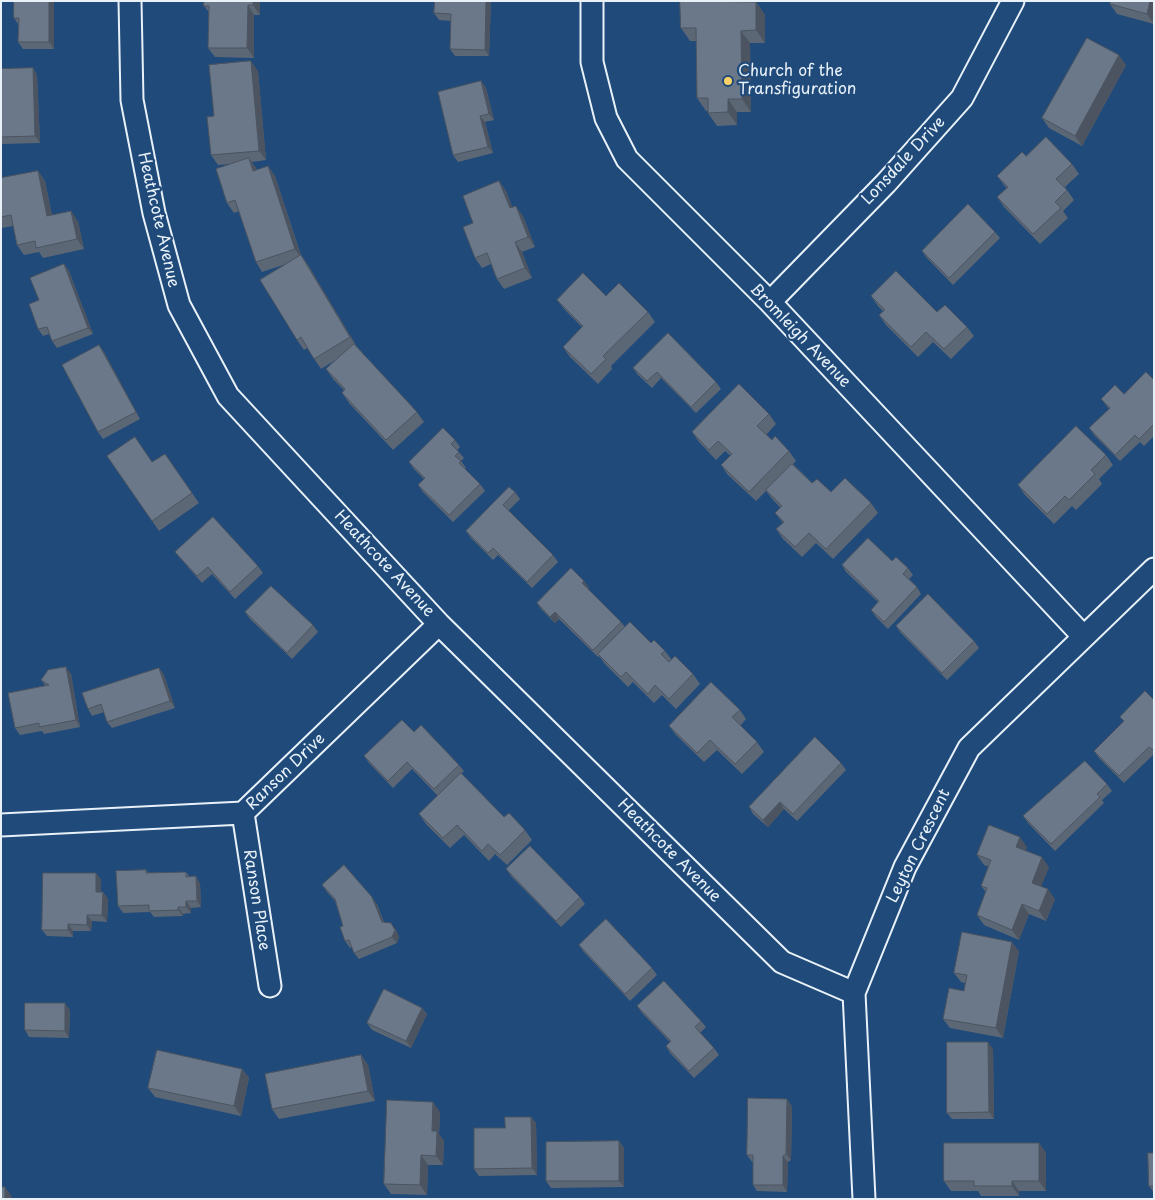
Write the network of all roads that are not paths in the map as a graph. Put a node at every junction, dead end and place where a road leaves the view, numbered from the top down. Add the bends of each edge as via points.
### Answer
1 (130, 1) edge
2 (592, 1) edge
3 (1013, 1) edge
4 (770, 302) junction
5 (1154, 569) edge
6 (439, 624) junction
7 (1083, 636) junction
8 (243, 814) junction
9 (1, 826) edge
10 (270, 986) dead end
11 (854, 993) junction
12 (864, 1199) edge

1 - 6 street, Heathcote Avenue via 132,100 154,213 179,305 228,396
2 - 4 street, Bromleigh Avenue via 592,62 606,118 627,159
3 - 4 street, Lonsdale Drive via 962,98 886,183
4 - 7 street, Bromleigh Avenue
5 - 7 street, Leyton Crescent
6 - 8 street, Ranson Drive
6 - 11 street, Heathcote Avenue via 782,962
7 - 11 street, Leyton Crescent via 969,748 905,867
8 - 9 street, Ranson Drive
8 - 10 street, Ranson Place
11 - 12 street, Leyton Crescent

